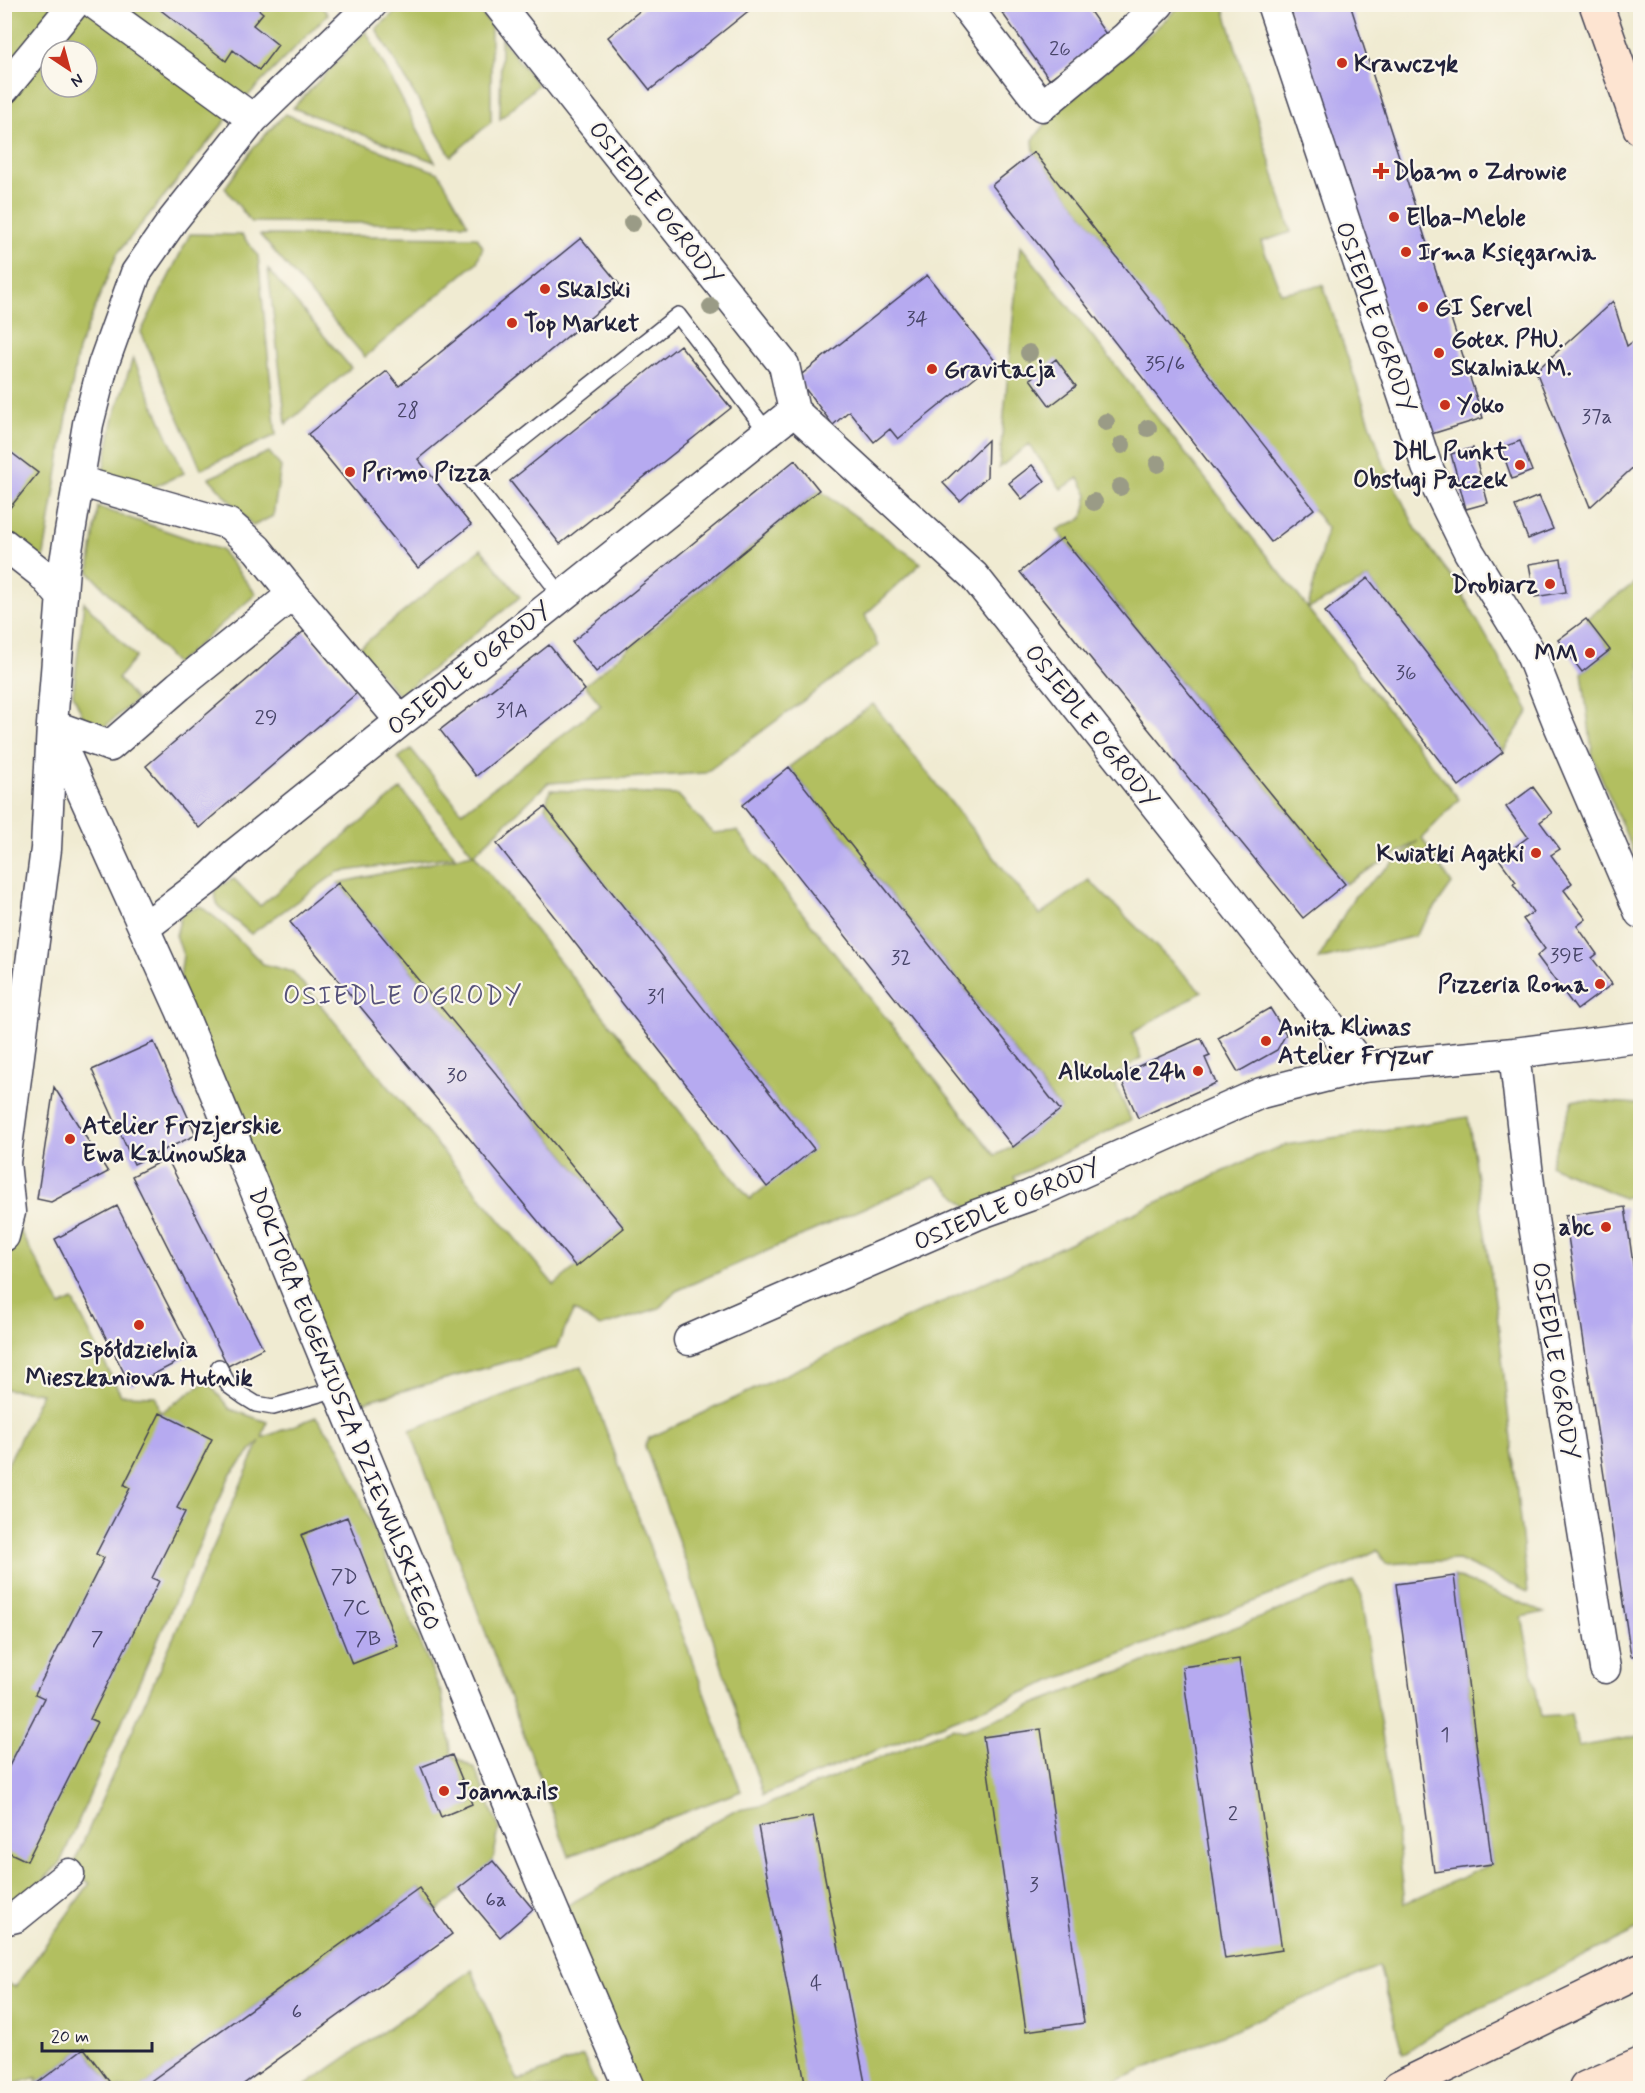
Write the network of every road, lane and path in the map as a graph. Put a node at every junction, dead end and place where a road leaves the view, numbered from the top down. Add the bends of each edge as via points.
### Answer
1 (74, 4) edge
2 (95, 4) edge
3 (372, 4) edge
4 (498, 4) edge
5 (964, 4) edge
6 (1158, 4) edge
7 (1272, 4) edge
8 (1596, 4) edge
9 (4, 90) edge
10 (253, 119) junction
11 (1641, 128) edge
12 (794, 411) junction
13 (768, 433) junction
14 (78, 481) junction
15 (4, 544) edge
16 (293, 594) junction
17 (562, 596) junction
18 (62, 597) junction
19 (401, 721) junction
20 (52, 724) junction
21 (1641, 913) edge
22 (145, 927) junction
23 (1641, 1037) edge
24 (1514, 1053) junction
25 (1363, 1066) junction
26 (5, 1162) edge
27 (4, 1236) edge
28 (689, 1340) dead end
29 (219, 1367) dead end
30 (338, 1389) junction
31 (1605, 1668) dead end
32 (69, 1874) dead end
33 (4, 1920) edge
34 (1641, 1971) edge
35 (1641, 2065) edge
36 (629, 2088) edge
37 (1399, 2088) edge
38 (1586, 2088) edge

1 - 9 street
2 - 10 street
3 - 10 street, DOKTORA EUGENIUSZA DZIEWULSKIEGO
4 - 12 street, OSIEDLE OGRODY via 784,365
5 - 6 street via 1042,106 1126,37
7 - 21 street, OSIEDLE OGRODY via 1426,467 1469,552 1530,652
8 - 11 street
10 - 14 street, DOKTORA EUGENIUSZA DZIEWULSKIEGO via 136,273 103,364
12 - 13 street, OSIEDLE OGRODY
12 - 25 street, OSIEDLE OGRODY via 974,576
13 - 17 street, OSIEDLE OGRODY
13 - 17 lane via 678,315 471,480
14 - 16 street via 228,524 257,549
14 - 18 street, DOKTORA EUGENIUSZA DZIEWULSKIEGO
15 - 18 street via 41,573
16 - 19 street
16 - 20 street via 110,746
17 - 19 street, OSIEDLE OGRODY
18 - 20 street, DOKTORA EUGENIUSZA DZIEWULSKIEGO
19 - 22 street, OSIEDLE OGRODY
20 - 22 street, DOKTORA EUGENIUSZA DZIEWULSKIEGO
20 - 26 street via 46,849
22 - 30 street, DOKTORA EUGENIUSZA DZIEWULSKIEGO
23 - 24 street, OSIEDLE OGRODY
24 - 25 street, OSIEDLE OGRODY
24 - 31 street, OSIEDLE OGRODY via 1533,1219
25 - 28 street, OSIEDLE OGRODY via 1261,1093
26 - 27 street via 10,1212
29 - 30 lane via 229,1386 256,1404 273,1407
30 - 36 street, DOKTORA EUGENIUSZA DZIEWULSKIEGO
32 - 33 street via 16,1917
34 - 37 street
35 - 38 street

